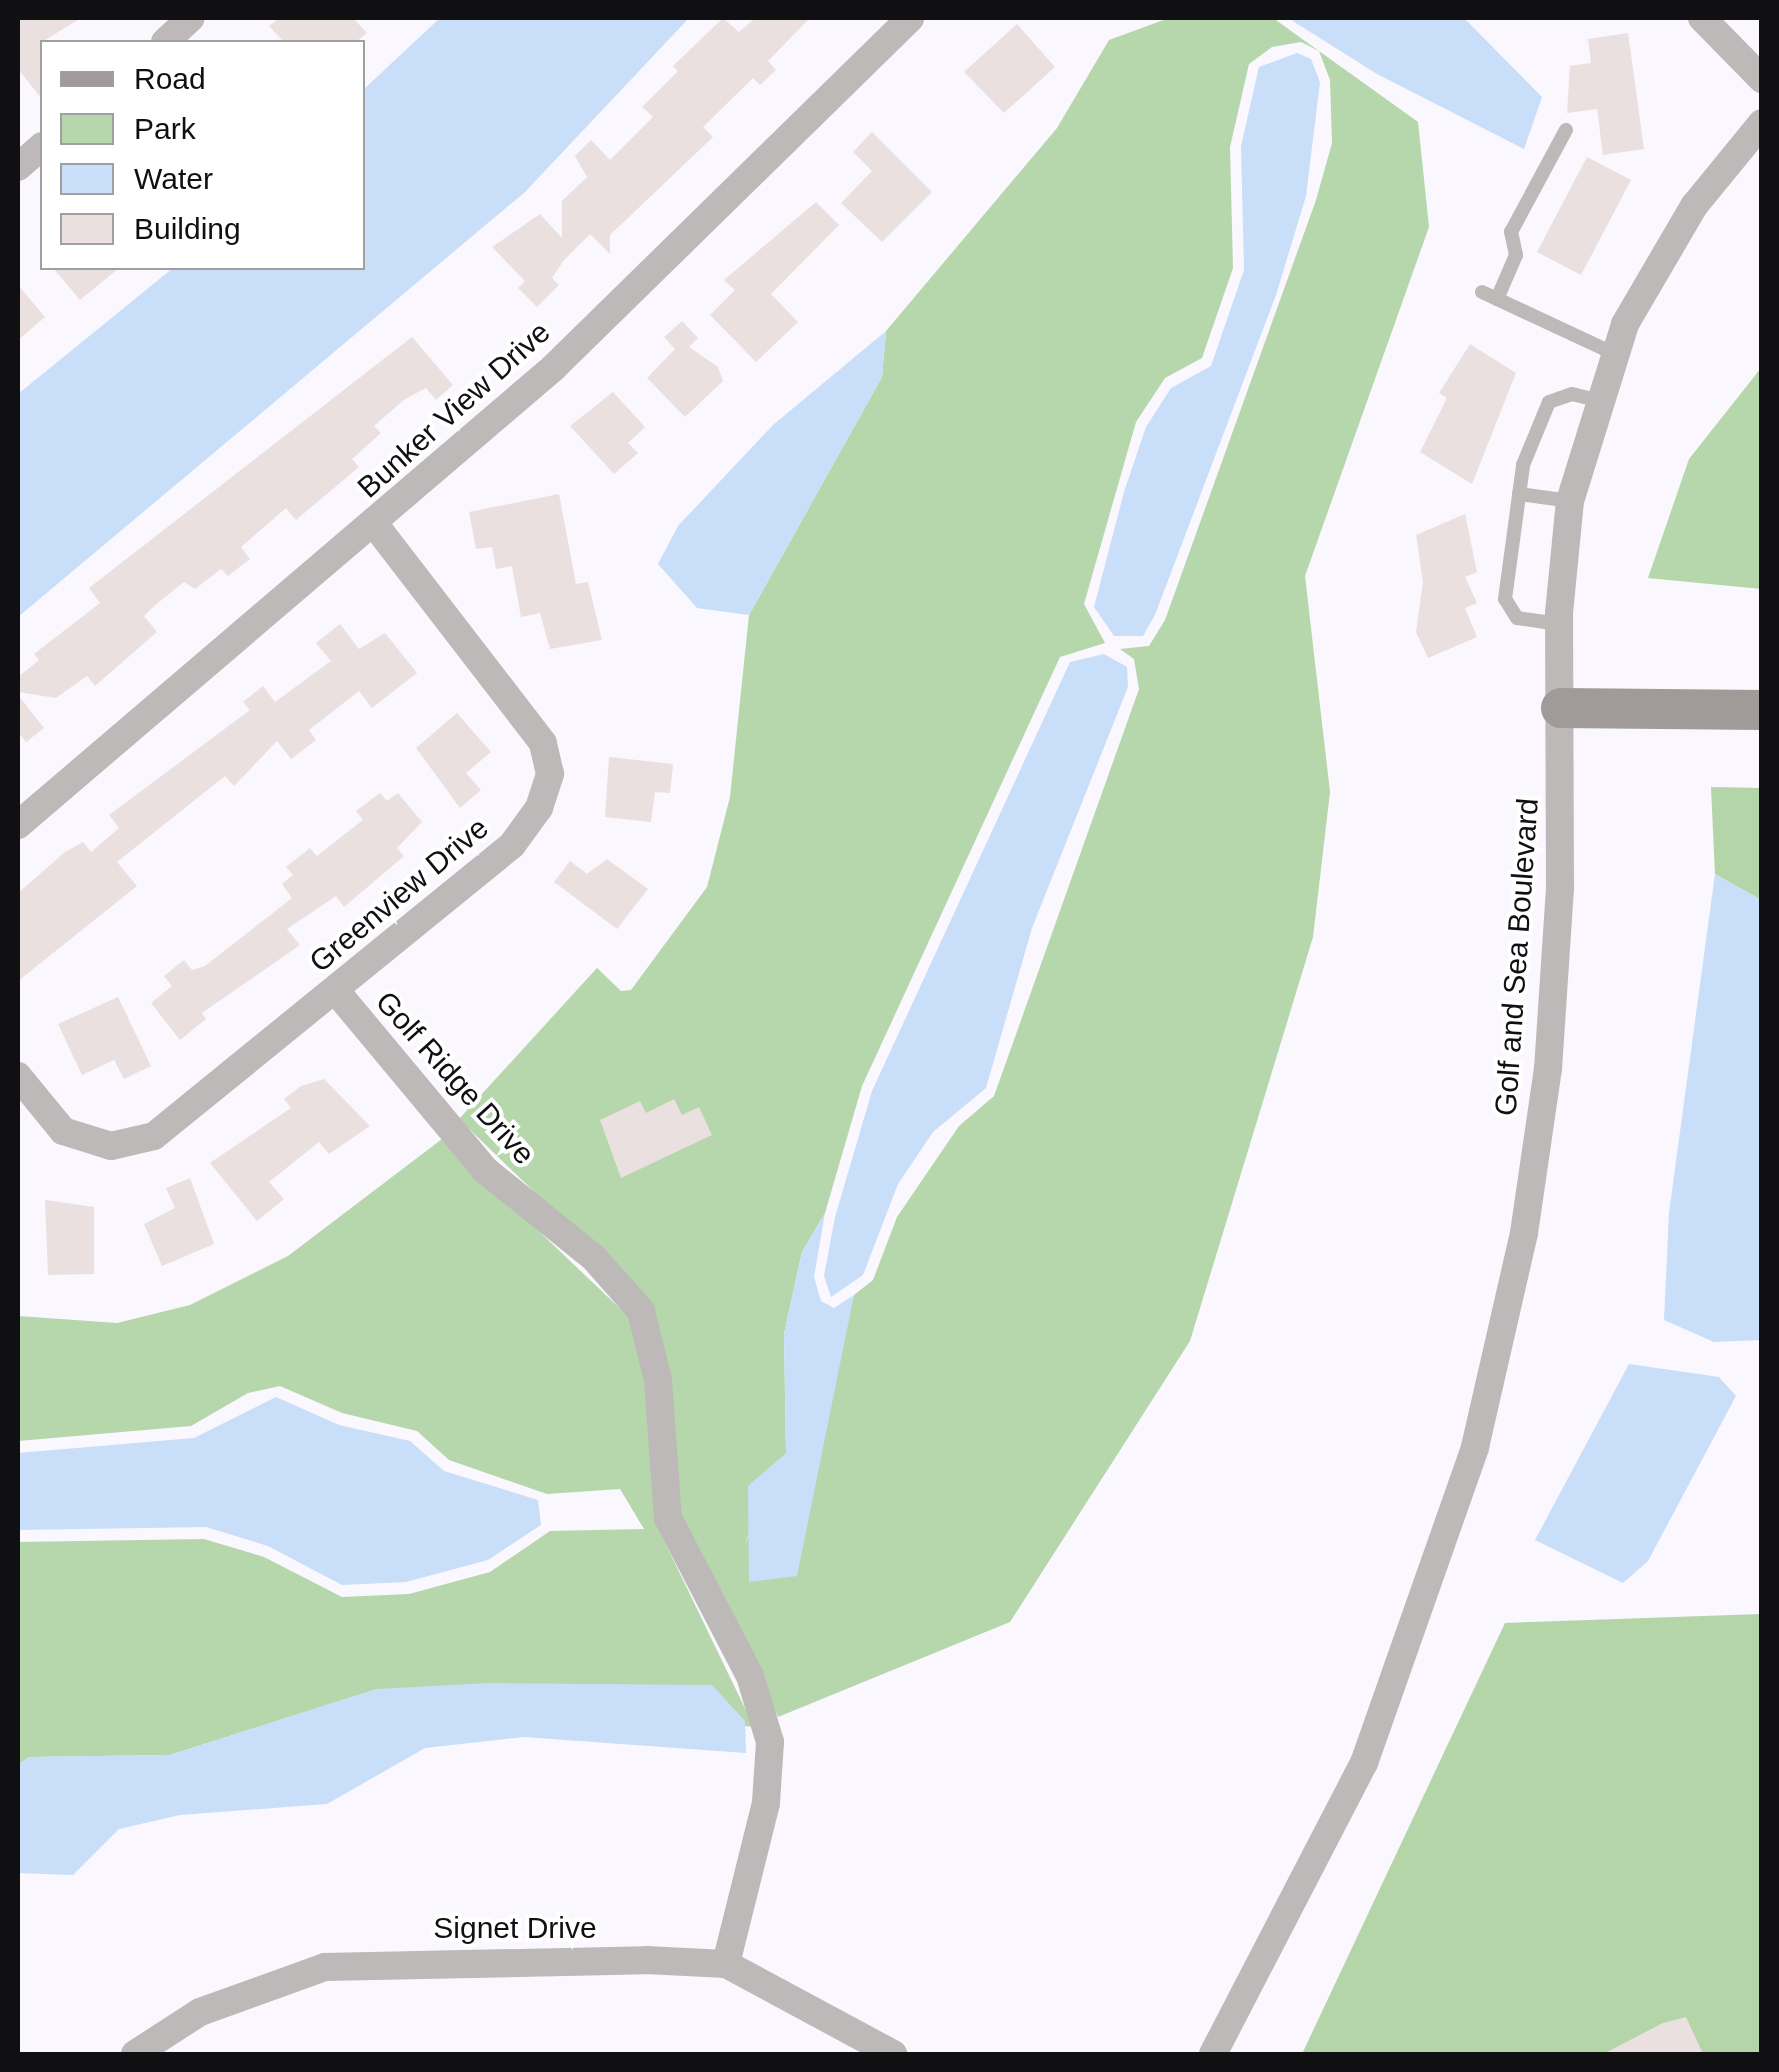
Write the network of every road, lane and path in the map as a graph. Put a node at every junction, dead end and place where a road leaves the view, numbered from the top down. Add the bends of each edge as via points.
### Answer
1 (191, 18) edge
2 (910, 18) edge
3 (1702, 18) edge
4 (167, 40) edge
5 (1762, 79) edge
6 (1762, 123) edge
7 (1566, 130) dead end
8 (40, 148) edge
9 (18, 167) edge
10 (1482, 292) dead end
11 (1497, 299) junction
12 (1614, 353) junction
13 (1596, 400) junction
14 (1519, 494) junction
15 (1570, 501) junction
16 (375, 525) junction
17 (1560, 624) junction
18 (1561, 708) junction
19 (1762, 710) edge
20 (18, 825) edge
21 (336, 992) junction
22 (18, 1076) edge
23 (726, 1964) junction
24 (135, 2054) edge
25 (894, 2054) edge
26 (1212, 2054) edge

1 - 4 street
2 - 16 street, Bunker View Drive via 553,368
3 - 5 street
6 - 12 street, Golf and Sea Boulevard via 1694,206
7 - 11 lane via 1510,232 1516,255
8 - 9 street
10 - 11 lane
11 - 12 lane
12 - 13 street, Golf and Sea Boulevard
13 - 14 lane via 1572,394 1549,402
13 - 15 street, Golf and Sea Boulevard
14 - 15 lane
14 - 17 lane via 1505,599 1516,618
15 - 17 street, Golf and Sea Boulevard
16 - 20 street, Bunker View Drive
16 - 21 street, Greenview Drive via 525,712 550,774 540,808 512,845
17 - 18 street, Golf and Sea Boulevard
18 - 19 street
18 - 26 street, Golf and Sea Boulevard via 1548,1069 1524,1233 1476,1447 1364,1763
21 - 22 street, Greenview Drive via 154,1136 110,1146 63,1131
21 - 23 street, Golf Ridge Drive via 485,1170 594,1258 641,1311 658,1380 668,1518 750,1676 770,1742 766,1803
23 - 24 street, Signet Drive via 325,1968 200,2012
23 - 25 street, Signet Drive

